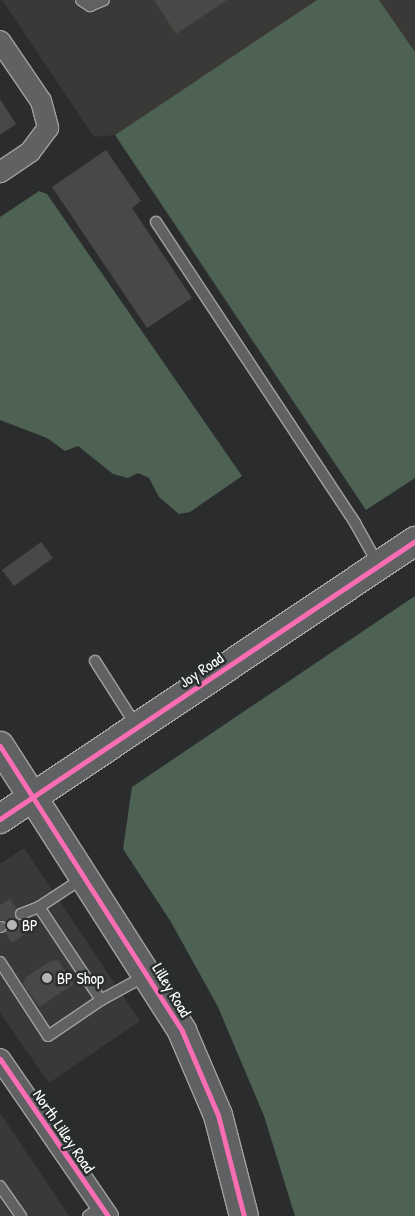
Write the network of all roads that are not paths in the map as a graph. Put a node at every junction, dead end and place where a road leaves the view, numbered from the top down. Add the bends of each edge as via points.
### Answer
1 (81, 0) edge
2 (104, 0) edge
3 (0, 41) edge
4 (0, 172) edge
5 (156, 222) dead end
6 (415, 540) edge
7 (379, 565) junction
8 (95, 661) dead end
9 (138, 728) junction
10 (0, 746) edge
11 (34, 797) junction
12 (0, 819) edge
13 (83, 877) junction
14 (38, 907) junction
15 (20, 914) dead end
16 (0, 962) edge
17 (148, 974) junction
18 (100, 1000) junction
19 (0, 1059) edge
20 (0, 1186) edge
21 (99, 1213) edge
22 (21, 1216) edge
23 (244, 1216) edge

1 - 2 lane via 90,6
3 - 4 street via 41,101 48,128 30,152
5 - 7 lane via 355,523
6 - 7 street, Joy Road
7 - 9 street, Joy Road
8 - 9 lane
9 - 11 street, Joy Road
10 - 11 street
11 - 12 street, Joy Road
11 - 13 street, Lilley Road
13 - 14 lane
13 - 17 street, Lilley Road
14 - 15 lane
14 - 18 lane
16 - 18 lane via 48,1036
17 - 18 lane
17 - 23 street, Lilley Road via 197,1062 218,1115
19 - 21 street, North Lilley Road
20 - 22 lane

